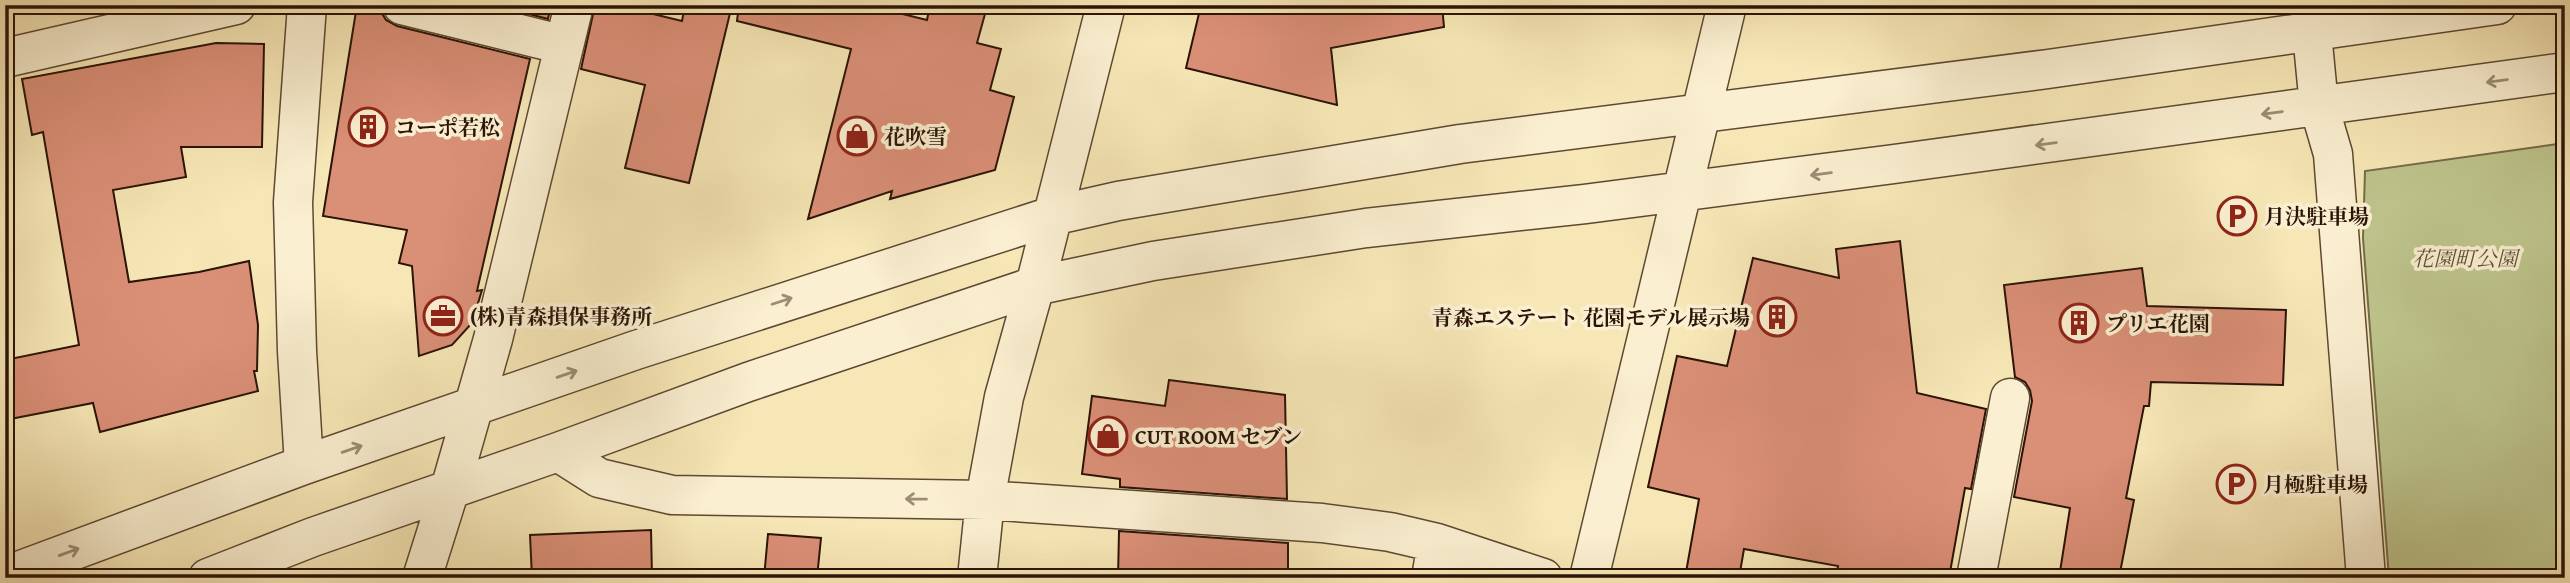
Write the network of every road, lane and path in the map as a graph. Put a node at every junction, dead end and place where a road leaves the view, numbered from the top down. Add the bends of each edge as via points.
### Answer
1 (236, 5) edge
2 (307, 5) edge
3 (402, 5) edge
4 (574, 5) edge
5 (1106, 5) edge
6 (1727, 5) edge
7 (2497, 5) edge
8 (2312, 33) junction
9 (564, 46) junction
10 (5, 58) edge
11 (2565, 72) edge
12 (2319, 106) junction
13 (1700, 113) junction
14 (1682, 192) junction
15 (1052, 216) junction
16 (1035, 286) junction
17 (2010, 398) dead end
18 (475, 406) junction
19 (558, 452) junction
20 (304, 465) junction
21 (450, 489) junction
22 (985, 500) junction
23 (1434, 560) edge
24 (5, 576) edge
25 (208, 578) edge
26 (422, 578) edge
27 (977, 578) edge
28 (1543, 578) edge
29 (1589, 578) edge
30 (1976, 578) edge
31 (2366, 578) edge

1 - 10 street
2 - 20 street via 293,202
3 - 9 street
4 - 9 street
5 - 15 street
6 - 13 street
7 - 8 street
8 - 12 street
8 - 13 street
9 - 18 street
11 -> 12 street
12 -> 14 street
12 - 31 street via 2333,154
13 - 14 street
13 - 15 street via 1460,144
14 - 16 street via 1366,228 1153,261
14 - 29 street
15 - 16 street
18 -> 15 street via 772,304
16 - 19 street via 748,382
16 - 22 street via 1004,397
17 - 30 street
20 -> 18 street
18 - 21 street
19 - 21 street
22 -> 19 street via 672,495 599,478
24 -> 20 street
21 - 25 street
21 - 26 street
22 - 23 street via 1322,523 1390,532
22 - 27 street
23 - 28 street

